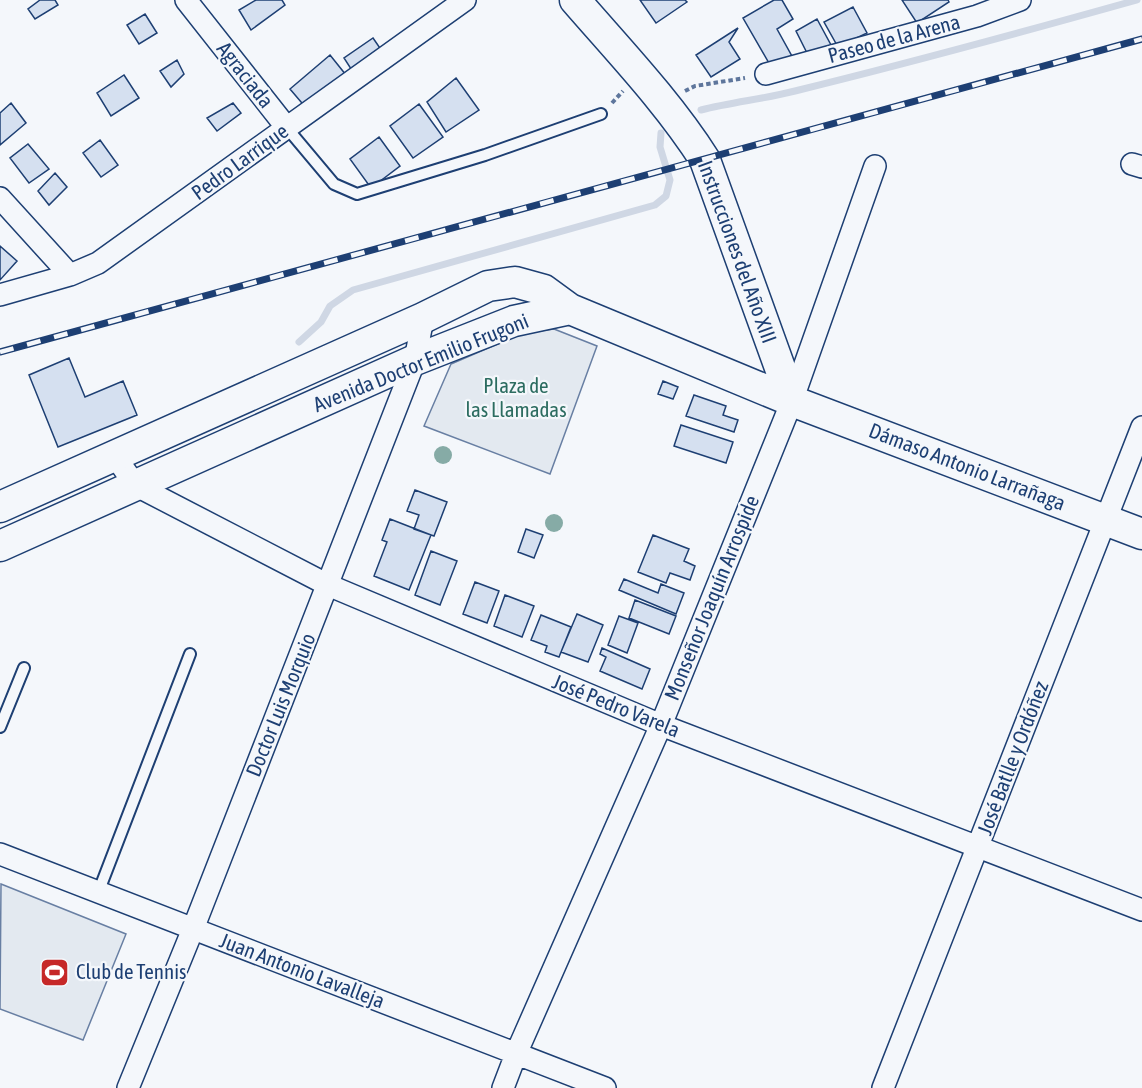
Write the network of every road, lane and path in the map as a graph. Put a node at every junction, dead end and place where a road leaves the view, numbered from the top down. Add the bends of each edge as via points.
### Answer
1 (186, 0) edge
2 (465, 0) edge
3 (575, 0) edge
4 (1012, 1) edge
5 (766, 74) joint
6 (695, 86) dead end
7 (601, 114) dead end
8 (287, 128) junction
9 (875, 166) dead end
10 (0, 198) edge
11 (70, 275) junction
12 (0, 295) edge
13 (570, 309) junction
14 (423, 318) junction
15 (415, 360) junction
16 (792, 401) junction
17 (1142, 427) edge
18 (115, 456) junction
19 (135, 485) junction
20 (0, 507) edge
21 (1106, 520) junction
22 (1142, 534) edge
23 (0, 546) edge
24 (328, 585) junction
25 (190, 654) dead end
26 (24, 668) dead end
27 (661, 725) junction
28 (0, 727) edge
29 (979, 846) junction
30 (0, 854) edge
31 (98, 893) junction
32 (1142, 910) edge
33 (193, 929) junction
34 (516, 1054) junction
35 (128, 1088) edge
36 (503, 1088) edge
37 (605, 1088) edge
38 (884, 1088) edge

1 - 8 street, Agraciada
2 - 8 street, Pedro Larrique
3 - 16 street, Instrucciones del Año XIII via 665,104 705,160
4 - 5 street, Paseo de la Arena via 977,16
5 - 6 path
7 - 8 lane, Agraciada via 357,194 334,184
8 - 11 street, Pedro Larrique via 98,263
9 - 16 street, Monseñor Joaquín Arrospide
10 - 11 street
11 - 12 street, Pedro Larrique
13 - 14 street, Avenida Doctor Emilio Frugoni via 544,290 515,282 488,286
13 - 15 street, Avenida Doctor Emilio Frugoni via 513,321
13 - 16 street, Dámaso Antonio Larrañaga
14 - 15 street, Doctor Luis Morquio
14 - 18 street, Avenida Doctor Emilio Frugoni
15 - 19 street, Avenida Doctor Emilio Frugoni
15 - 24 street, Doctor Luis Morquio
16 - 21 street, Dámaso Antonio Larrañaga
16 - 27 street, Monseñor Joaquín Arrospide
17 - 21 street, José Batlle y Ordóñez
18 - 19 street, José Pedro Varela
18 - 20 street, Avenida Doctor Emilio Frugoni
19 - 23 street, Avenida Doctor Emilio Frugoni
19 - 24 street, José Pedro Varela
21 - 22 street, Dámaso Antonio Larrañaga
21 - 29 street, José Batlle y Ordóñez
24 - 27 street, José Pedro Varela
24 - 33 street, Doctor Luis Morquio
25 - 31 lane
26 - 28 lane
27 - 29 street, José Pedro Varela
27 - 34 street, Monseñor Joaquín Arrospide
29 - 32 street, José Pedro Varela
29 - 38 street, José Batlle y Ordóñez
30 - 31 street, Juan Antonio Lavalleja
31 - 33 street, Juan Antonio Lavalleja
33 - 34 street, Juan Antonio Lavalleja
33 - 35 street, Doctor Luis Morquio
34 - 36 street, Monseñor Joaquín Arrospide
34 - 37 street, Juan Antonio Lavalleja

